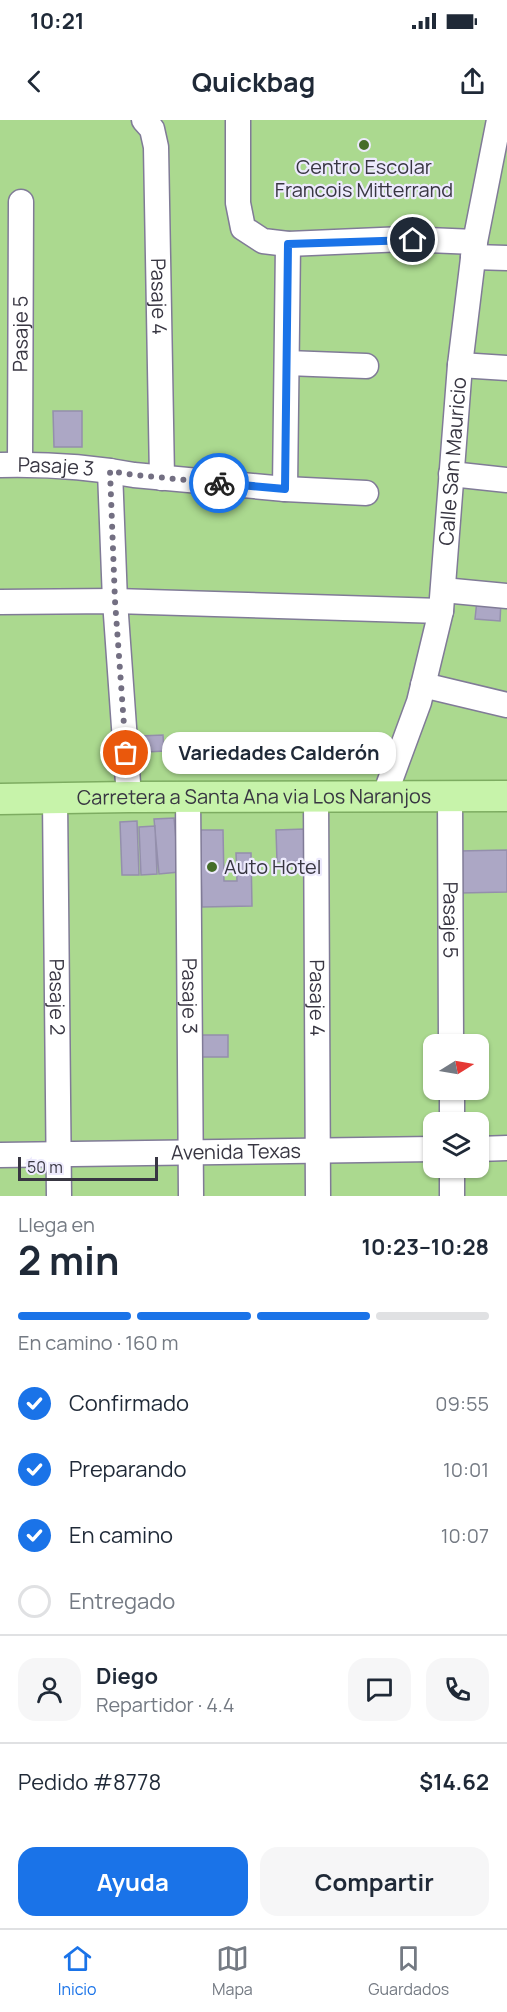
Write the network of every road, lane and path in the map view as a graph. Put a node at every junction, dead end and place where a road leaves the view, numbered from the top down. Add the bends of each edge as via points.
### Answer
1 (144, 120) edge
2 (238, 120) edge
3 (499, 120) edge
4 (21, 202) dead end
5 (288, 244) junction
6 (474, 250) junction
7 (507, 258) edge
8 (287, 363) junction
9 (460, 365) junction
10 (366, 366) dead end
11 (507, 368) edge
12 (10, 464) edge
13 (110, 471) junction
14 (451, 474) junction
15 (162, 478) junction
16 (507, 480) edge
17 (285, 489) junction
18 (366, 493) dead end
19 (507, 596) edge
20 (442, 600) junction
21 (115, 601) junction
22 (0, 602) edge
23 (423, 686) junction
24 (507, 705) edge
25 (188, 796) junction
26 (450, 796) junction
27 (507, 796) edge
28 (129, 797) junction
29 (384, 797) junction
30 (316, 798) junction
31 (0, 799) edge
32 (55, 799) junction
33 (451, 1034) edge
34 (507, 1148) edge
35 (423, 1149) edge
36 (489, 1149) edge
37 (317, 1151) junction
38 (190, 1152) junction
39 (60, 1154) junction
40 (0, 1155) edge
41 (452, 1178) edge
42 (59, 1196) edge
43 (191, 1196) edge
44 (318, 1196) edge
45 (452, 1196) edge

1 - 15 street, Pasaje 4 via 152,129 156,147
2 - 5 street via 238,203 243,228 263,241
3 - 6 street, Calle San Mauricio
4 - 12 street, Pasaje 5
5 - 6 street via 404,240
5 - 8 street
6 - 7 street
6 - 9 street, Calle San Mauricio
8 - 10 street
8 - 17 street
9 - 11 street
9 - 14 street, Calle San Mauricio
12 - 13 street, Pasaje 3
13 - 15 street, Pasaje 3
13 - 21 street
14 - 16 street
14 - 20 street, Calle San Mauricio
15 - 17 street, Pasaje 3
17 - 18 street, Pasaje 3
19 - 20 street
20 - 21 street
20 - 23 street, Calle San Mauricio
21 - 22 street
21 - 28 street
23 - 24 street
23 - 29 street, Calle San Mauricio
25 - 28 main road, Carretera a Santa Ana via Los Naranjos
25 - 30 main road, Carretera a Santa Ana via Los Naranjos
25 - 38 street, Pasaje 3
26 - 27 main road, Carretera a Santa Ana via Los Naranjos
26 - 29 main road, Carretera a Santa Ana via Los Naranjos
26 - 33 street, Pasaje 5
28 - 32 main road, Carretera a Santa Ana via Los Naranjos
29 - 30 main road, Carretera a Santa Ana via Los Naranjos
30 - 37 street, Pasaje 4
31 - 32 main road, Carretera a Santa Ana via Los Naranjos
32 - 39 street, Pasaje 2
34 - 36 street
35 - 37 street, Avenida Texas
37 - 38 street, Avenida Texas
37 - 44 street, Pasaje 4
38 - 39 street, Avenida Texas
38 - 43 street, Pasaje 3
39 - 40 street, Avenida Texas
39 - 42 street, Pasaje 2
41 - 45 street

